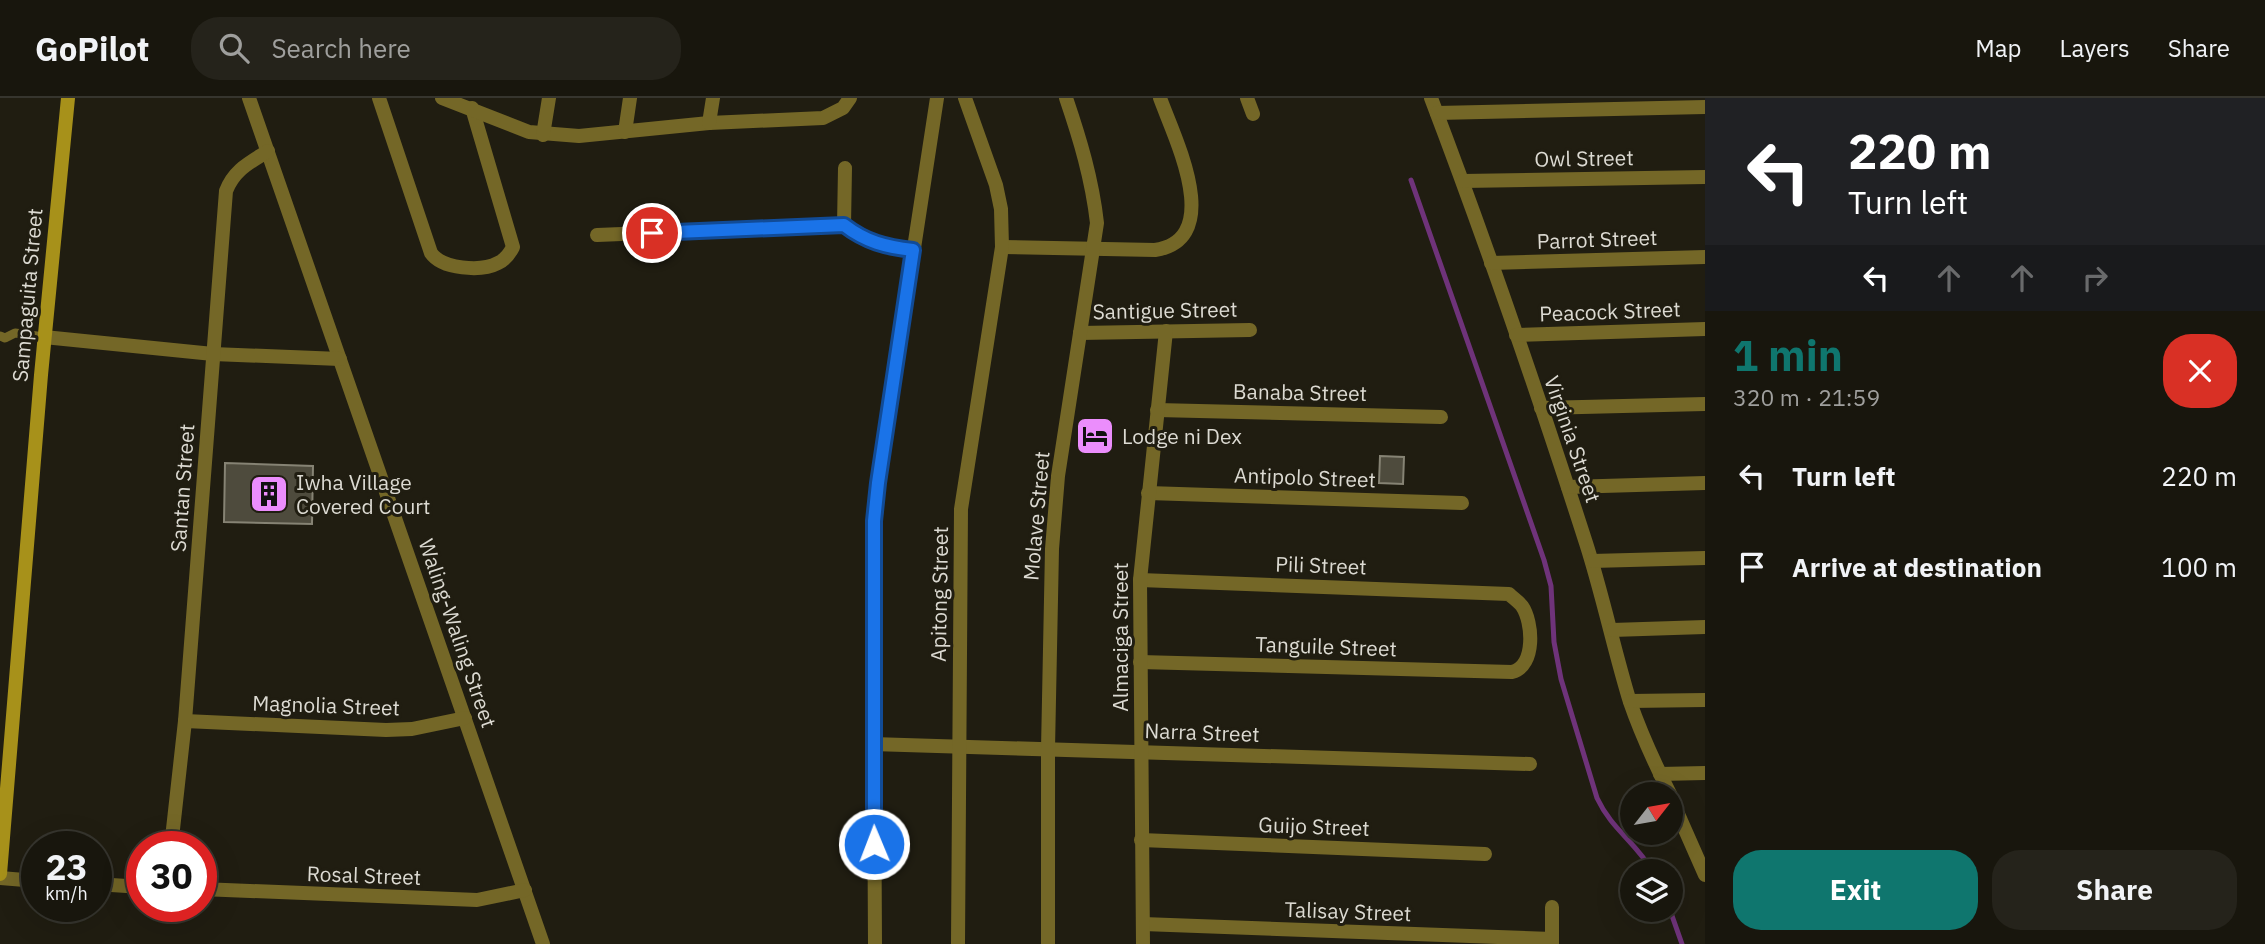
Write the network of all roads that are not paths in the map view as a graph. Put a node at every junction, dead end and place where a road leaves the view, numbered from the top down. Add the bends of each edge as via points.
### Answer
1 (68, 98) edge
2 (249, 98) edge
3 (379, 98) edge
4 (442, 98) edge
5 (548, 98) edge
6 (630, 98) edge
7 (713, 98) edge
8 (850, 98) edge
9 (937, 98) edge
10 (965, 98) edge
11 (1066, 98) edge
12 (1160, 98) edge
13 (1247, 98) edge
14 (1431, 98) edge
15 (1705, 107) edge
16 (472, 108) junction
17 (1437, 113) junction
18 (1253, 114) dead end
19 (709, 123) junction
20 (625, 132) junction
21 (543, 135) junction
22 (268, 151) junction
23 (845, 168) dead end
24 (1705, 177) edge
25 (1463, 181) junction
26 (844, 225) junction
27 (597, 235) dead end
28 (1002, 247) junction
29 (913, 250) junction
30 (1094, 250) junction
31 (1705, 257) edge
32 (1491, 264) junction
33 (1705, 329) edge
34 (1250, 330) dead end
35 (1166, 331) junction
36 (1080, 333) junction
37 (1516, 335) junction
38 (0, 336) edge
39 (44, 337) junction
40 (213, 354) junction
41 (340, 359) junction
42 (1705, 404) edge
43 (1541, 408) junction
44 (1157, 410) junction
45 (1441, 416) dead end
46 (1705, 483) edge
47 (1568, 487) junction
48 (1148, 493) junction
49 (1462, 503) dead end
50 (1705, 558) edge
51 (1592, 561) junction
52 (1140, 580) junction
53 (1705, 627) edge
54 (1612, 630) junction
55 (1140, 662) junction
56 (1511, 673) joint
57 (1705, 699) edge
58 (1630, 701) junction
59 (465, 718) junction
60 (185, 721) junction
61 (873, 744) junction
62 (958, 747) junction
63 (1048, 749) junction
64 (1141, 751) junction
65 (1530, 764) dead end
66 (1705, 773) edge
67 (1660, 774) junction
68 (1664, 782) edge
69 (1684, 820) edge
70 (173, 831) edge
71 (1141, 840) junction
72 (1699, 845) edge
73 (1485, 854) dead end
74 (0, 867) edge
75 (1705, 875) edge
76 (0, 876) edge
77 (21, 879) edge
78 (525, 890) junction
79 (217, 891) edge
80 (1552, 906) dead end
81 (1143, 924) junction
82 (1552, 941) edge
83 (543, 944) edge
84 (875, 944) edge
85 (958, 944) edge
86 (1048, 944) edge
87 (1143, 944) edge

1 - 39 street, Sampaguita Street
2 - 22 street, Waling-Waling Street
3 - 16 street via 431,253 454,267 491,265 513,247
4 - 16 street
5 - 21 street
6 - 20 street
7 - 19 street
8 - 19 street via 843,108 823,118
9 - 29 street
10 - 28 street, Apitong Street via 996,185
11 - 30 street, Molave Street via 1093,189
12 - 30 street via 1191,184 1190,223 1165,249
13 - 18 street
14 - 17 street, Virginia Street
15 - 17 street
16 - 21 street via 509,126
17 - 25 street, Virginia Street
19 - 20 street
20 - 21 street
22 - 40 street, Santan Street via 239,168 226,191
22 - 41 street, Waling-Waling Street
23 - 26 street
24 - 25 street, Owl Street
25 - 32 street, Virginia Street
26 - 27 street
26 - 29 street via 866,241
28 - 30 street
28 - 62 street, Apitong Street via 961,509
29 - 61 street via 874,521
30 - 36 street, Molave Street
31 - 32 street, Parrot Street
32 - 37 street, Virginia Street
33 - 37 street, Peacock Street
34 - 35 street, Santigue Street
35 - 36 street, Santigue Street
35 - 44 street, Almaciga Street
36 - 63 street, Molave Street via 1054,525
37 - 43 street, Virginia Street
38 - 39 lane
39 - 40 street
39 - 74 street, Sampaguita Street
40 - 41 street
40 - 60 street, Santan Street
41 - 59 street, Waling-Waling Street
42 - 43 street
43 - 47 street, Virginia Street
44 - 45 street, Banaba Street
44 - 48 street, Almaciga Street
46 - 47 street
47 - 51 street, Virginia Street
48 - 49 street, Antipolo Street
48 - 52 street, Almaciga Street
50 - 51 street
51 - 54 street, Virginia Street
52 - 55 street, Almaciga Street
52 - 56 street, Pili Street via 1509,594 1526,616 1529,657 1519,671
53 - 54 street
54 - 58 street, Virginia Street
55 - 56 street, Tanguile Street
55 - 64 street, Almaciga Street
57 - 58 street
58 - 67 street, Virginia Street
59 - 60 street, Magnolia Street via 386,730
59 - 78 street, Waling-Waling Street
60 - 70 street, Santan Street
61 - 62 street, Narra Street
61 - 84 street
62 - 63 street, Narra Street
62 - 85 street, Apitong Street
63 - 64 street, Narra Street
63 - 86 street, Molave Street
64 - 65 street, Narra Street
64 - 71 street, Almaciga Street
66 - 67 street
67 - 68 street, Virginia Street
69 - 72 street, Virginia Street
71 - 73 street, Guijo Street
71 - 81 street, Almaciga Street
72 - 75 street, Virginia Street
74 - 76 street, Sampaguita Street
76 - 77 street
78 - 79 street, Rosal Street via 477,900
78 - 83 street, Waling-Waling Street
80 - 82 street
81 - 82 street, Talisay Street
81 - 87 street, Almaciga Street

